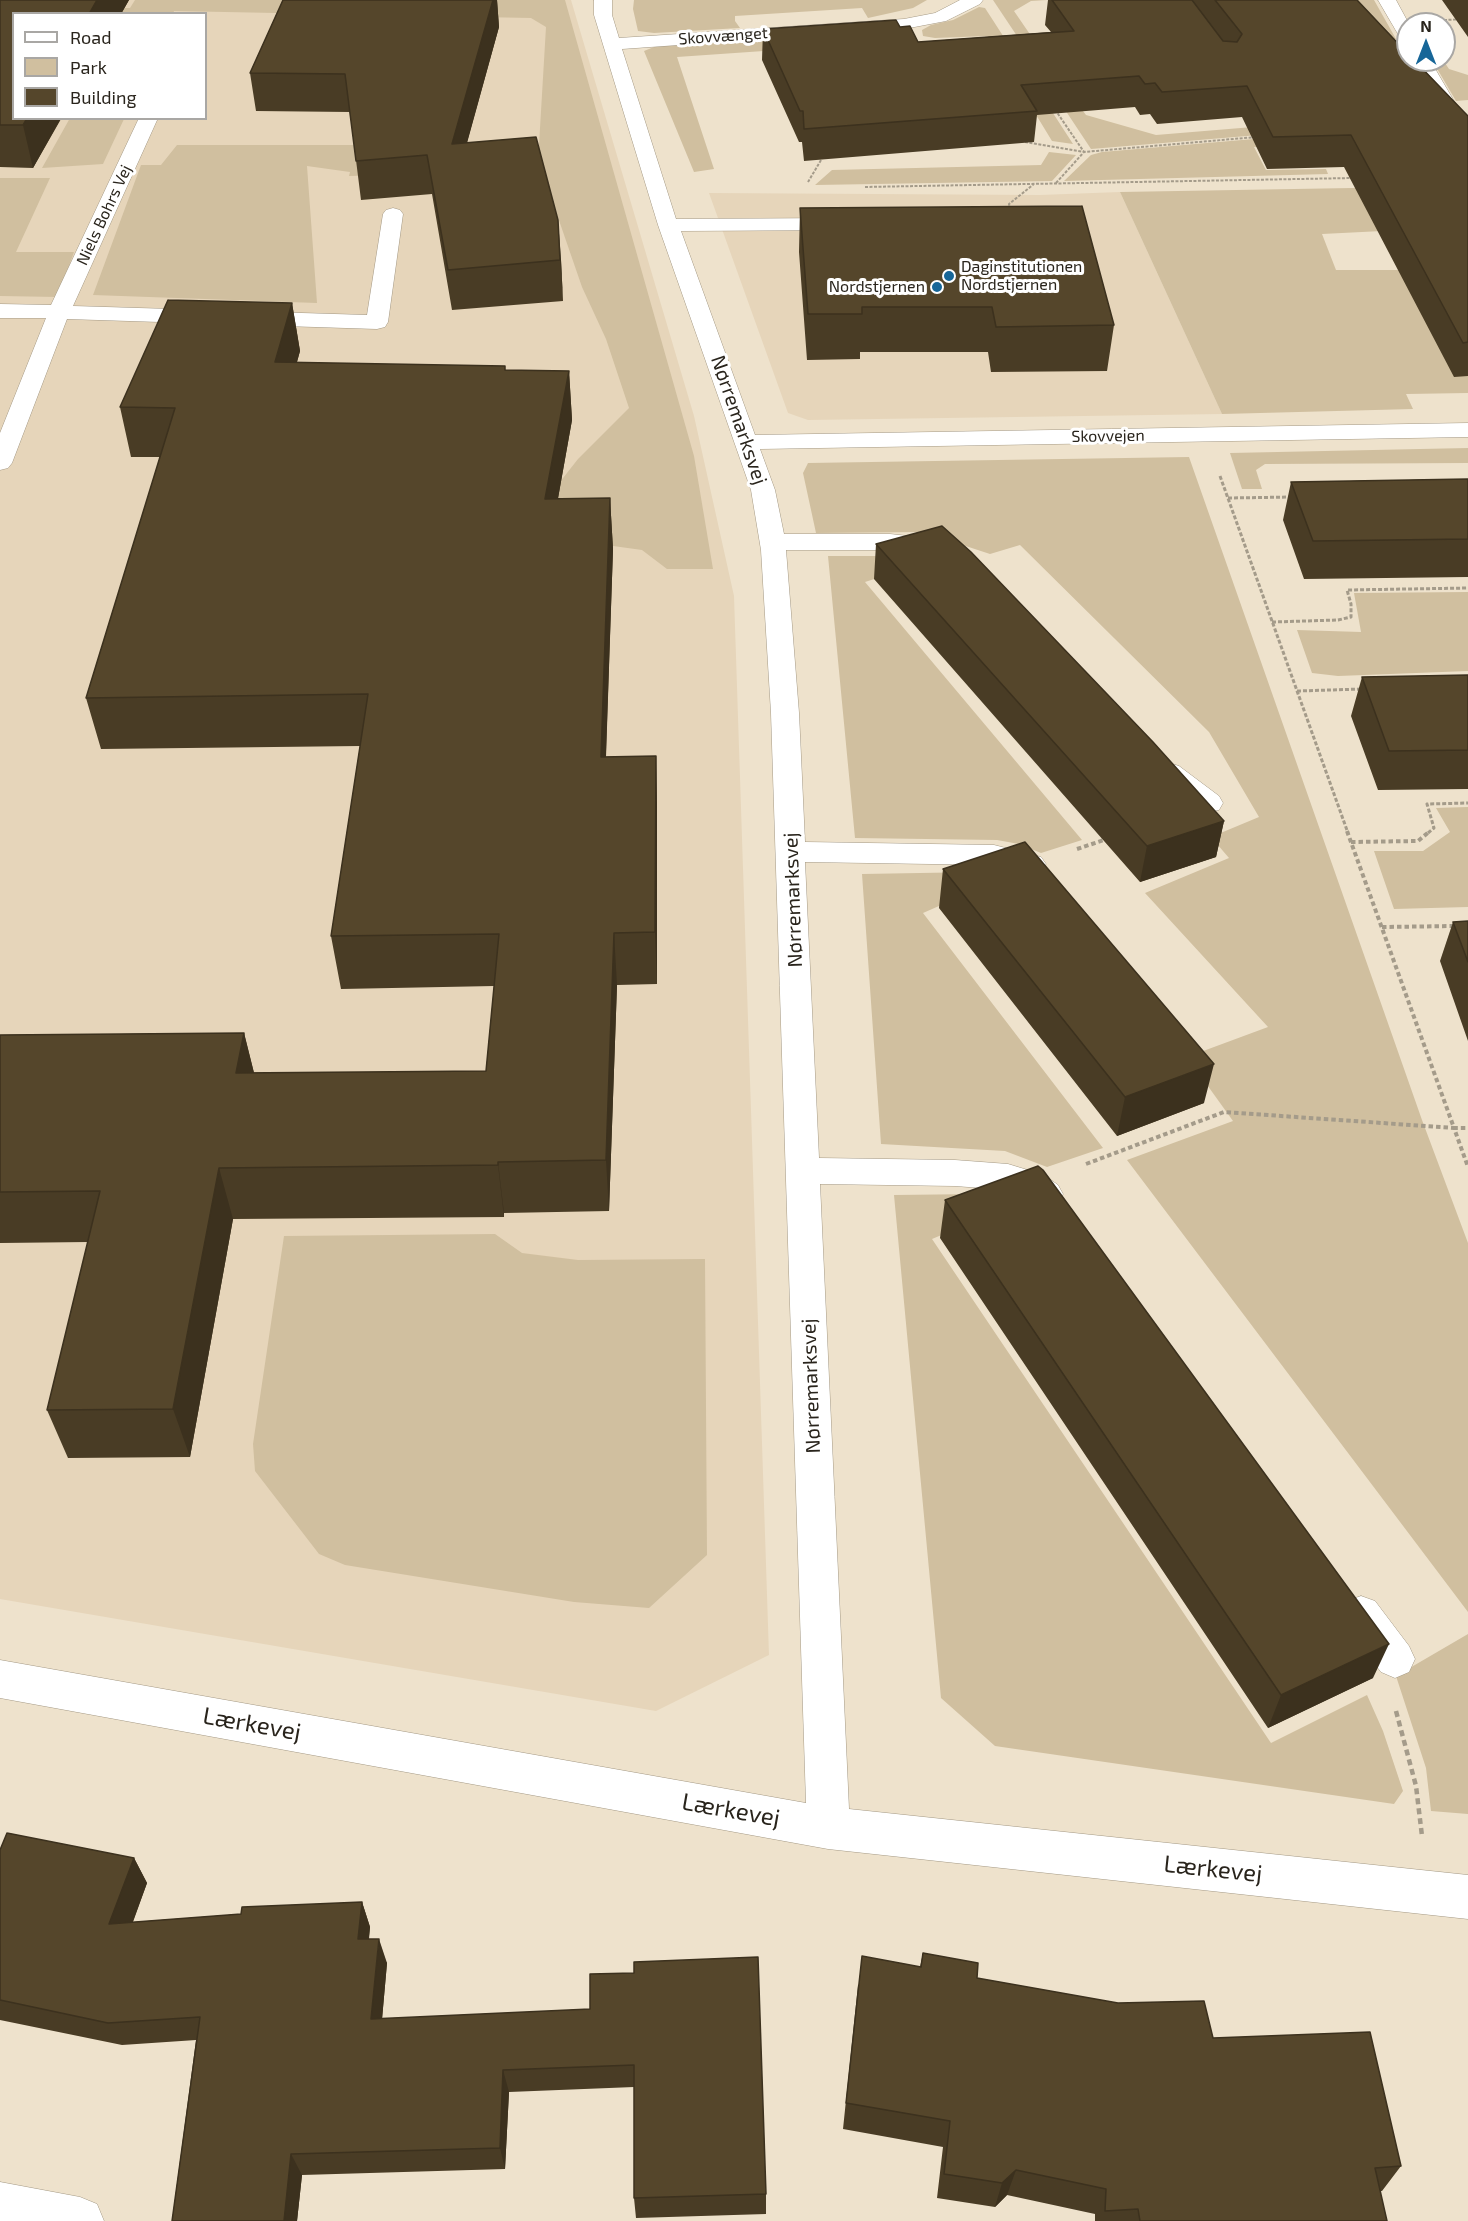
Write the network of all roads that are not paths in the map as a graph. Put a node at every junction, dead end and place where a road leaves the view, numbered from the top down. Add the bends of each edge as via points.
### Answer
1 (603, 0) edge
2 (974, 0) edge
3 (1387, 0) edge
4 (1396, 16) edge
5 (904, 24) junction
6 (612, 44) junction
7 (916, 44) edge
8 (1428, 72) edge
9 (147, 120) edge
10 (1468, 142) edge
11 (393, 214) dead end
12 (859, 224) edge
13 (668, 225) junction
14 (0, 311) edge
15 (59, 312) junction
16 (1468, 430) edge
17 (748, 442) junction
18 (0, 463) edge
19 (773, 542) junction
20 (947, 553) edge
21 (1154, 757) edge
22 (1209, 804) edge
23 (791, 852) junction
24 (1045, 871) edge
25 (803, 1171) junction
26 (1068, 1219) edge
27 (1346, 1592) edge
28 (1395, 1659) road end
29 (0, 1679) edge
30 (828, 1828) junction
31 (1448, 1895) edge
32 (0, 2206) edge
33 (80, 2221) edge

1 - 6 street, Nørremarksvej via 603,15
2 - 5 street, Skovvænget via 940,17
3 - 4 street
5 - 6 street, Skovvænget
5 - 7 street
6 - 13 street, Nørremarksvej
8 - 10 street
9 - 15 street, Niels Bohrs Vej
11 - 15 street via 377,322
12 - 13 street
13 - 17 street, Nørremarksvej
14 - 15 street
15 - 18 street, Niels Bohrs Vej
16 - 17 street, Skovvejen
17 - 19 street, Nørremarksvej
19 - 20 street via 891,542 923,545
19 - 23 street, Nørremarksvej
21 - 22 street
23 - 24 street via 994,855
23 - 25 street, Nørremarksvej
25 - 26 street via 1008,1177 1032,1184 1054,1200
25 - 30 street, Nørremarksvej
27 - 28 street
29 - 30 street, Lærkevej
30 - 31 street, Lærkevej
32 - 33 street

